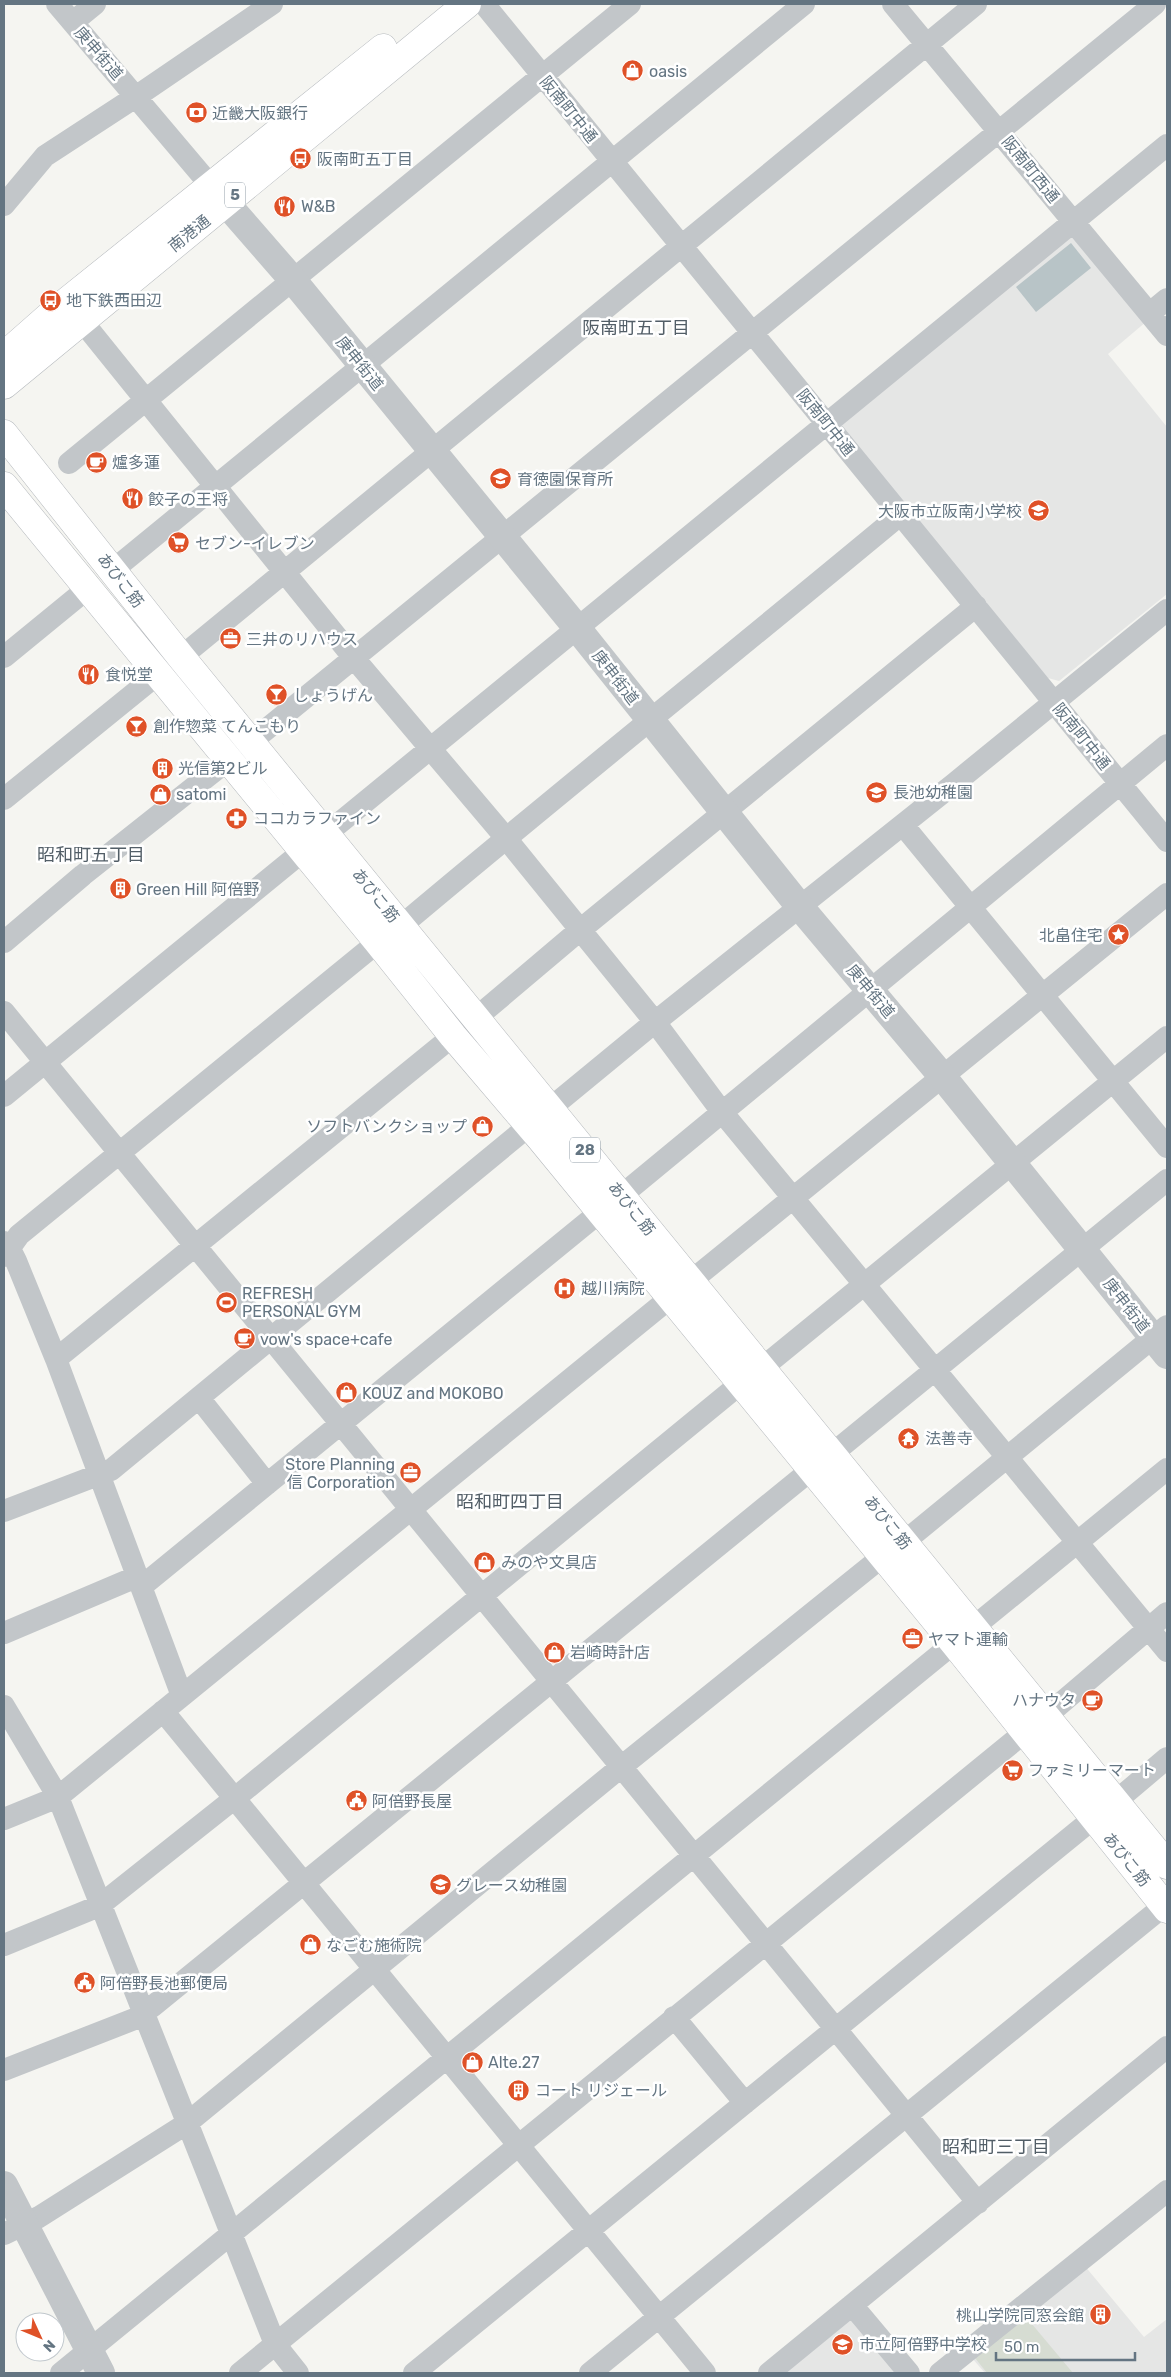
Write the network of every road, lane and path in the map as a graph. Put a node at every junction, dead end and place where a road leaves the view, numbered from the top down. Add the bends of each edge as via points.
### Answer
1 (57, 4) edge
2 (95, 4) edge
3 (272, 4) edge
4 (438, 4) edge
5 (467, 4) edge
6 (484, 4) edge
7 (630, 4) edge
8 (804, 4) edge
9 (893, 4) edge
10 (976, 4) edge
11 (1155, 4) edge
12 (73, 22) junction
13 (927, 44) junction
14 (542, 76) junction
15 (137, 96) junction
16 (998, 130) junction
17 (1167, 146) edge
18 (611, 162) junction
19 (219, 195) junction
20 (4, 205) edge
21 (1074, 222) junction
22 (682, 246) junction
23 (292, 279) junction
24 (1167, 299) edge
25 (1150, 314) junction
26 (82, 321) junction
27 (753, 333) junction
28 (1167, 335) edge
29 (4, 356) edge
30 (362, 366) junction
31 (4, 386) edge
32 (146, 401) junction
33 (827, 424) junction
34 (4, 434) edge
35 (432, 451) junction
36 (69, 463) dead end
37 (4, 486) edge
38 (215, 486) junction
39 (901, 514) junction
40 (502, 536) junction
41 (113, 570) junction
42 (284, 572) junction
43 (87, 590) junction
44 (976, 606) junction
45 (1167, 610) edge
46 (577, 628) junction
47 (4, 657) edge
48 (181, 657) junction
49 (353, 657) junction
50 (158, 674) junction
51 (1055, 703) junction
52 (651, 721) junction
53 (251, 742) junction
54 (1167, 745) edge
55 (430, 747) junction
56 (229, 760) junction
57 (1120, 784) junction
58 (4, 799) edge
59 (724, 813) junction
60 (904, 825) junction
61 (326, 834) junction
62 (505, 837) junction
63 (1167, 841) edge
64 (302, 852) junction
65 (1167, 894) edge
66 (800, 907) junction
67 (970, 908) junction
68 (401, 926) junction
69 (580, 930) junction
70 (4, 942) edge
71 (378, 942) junction
72 (870, 990) junction
73 (1042, 996) junction
74 (4, 1012) edge
75 (476, 1018) junction
76 (655, 1022) junction
77 (453, 1036) junction
78 (1167, 1037) edge
79 (45, 1062) junction
80 (942, 1076) junction
81 (1113, 1081) junction
82 (4, 1096) edge
83 (551, 1109) junction
84 (722, 1112) junction
85 (529, 1126) junction
86 (1167, 1147) edge
87 (120, 1154) junction
88 (1012, 1164) junction
89 (1167, 1180) edge
90 (622, 1195) junction
91 (793, 1198) junction
92 (600, 1212) junction
93 (195, 1245) junction
94 (5, 1248) edge
95 (1082, 1248) junction
96 (691, 1281) junction
97 (864, 1285) junction
98 (670, 1298) junction
99 (272, 1340) junction
100 (1162, 1340) edge
101 (56, 1359) junction
102 (762, 1368) junction
103 (935, 1370) junction
104 (740, 1384) junction
105 (199, 1398) junction
106 (340, 1423) junction
107 (1007, 1457) junction
108 (822, 1462) junction
109 (1167, 1469) edge
110 (99, 1474) junction
111 (267, 1484) junction
112 (410, 1508) junction
113 (4, 1510) edge
114 (904, 1542) junction
115 (1078, 1543) junction
116 (882, 1557) junction
117 (140, 1580) junction
118 (482, 1595) junction
119 (1167, 1613) edge
120 (1149, 1628) junction
121 (4, 1633) edge
122 (964, 1636) junction
123 (1167, 1651) edge
124 (552, 1681) junction
125 (182, 1696) junction
126 (4, 1706) edge
127 (164, 1711) junction
128 (1046, 1716) junction
129 (1025, 1732) junction
130 (1167, 1758) edge
131 (622, 1767) junction
132 (58, 1797) junction
133 (235, 1798) junction
134 (1116, 1800) junction
135 (1094, 1818) junction
136 (4, 1819) edge
137 (695, 1856) junction
138 (1167, 1865) edge
139 (304, 1883) junction
140 (99, 1906) junction
141 (1166, 1907) edge
142 (766, 1944) junction
143 (4, 1945) edge
144 (375, 1969) junction
145 (143, 2013) junction
146 (674, 2017) junction
147 (834, 2028) junction
148 (1167, 2047) edge
149 (446, 2058) junction
150 (4, 2070) edge
151 (746, 2103) junction
152 (907, 2116) junction
153 (186, 2124) junction
154 (520, 2145) junction
155 (4, 2186) edge
156 (1167, 2191) edge
157 (978, 2203) junction
158 (14, 2229) edge
159 (588, 2230) junction
160 (230, 2235) junction
161 (852, 2305) junction
162 (659, 2317) junction
163 (275, 2344) junction
164 (96, 2362) edge
165 (61, 2373) edge
166 (240, 2373) edge
167 (298, 2373) edge
168 (414, 2373) edge
169 (590, 2373) edge
170 (705, 2373) edge
171 (769, 2373) edge
172 (909, 2373) edge
173 (940, 2373) edge

1 - 12 street, 庚申街道
2 - 12 street
3 - 15 street
4 - 19 main road, 南港通 / 5
5 - 19 main road, 南港通 / 5
6 - 14 street, 阪南町中通
7 - 14 street
8 - 18 street
9 - 13 street, 阪南町西通
10 - 13 street
11 - 16 street
12 - 15 street, 庚申街道
13 - 16 street, 阪南町西通
13 - 22 street
14 - 18 street, 阪南町中通
14 - 23 street
15 - 19 street, 庚申街道
15 - 20 street via 45,156
16 - 21 street, 阪南町西通
16 - 27 street
17 - 21 street
18 - 22 street, 阪南町中通
18 - 30 street
19 - 23 street, 庚申街道
19 - 26 main road, 南港通 / 5
19 - 29 main road, 南港通 / 5 via 56,311
21 - 25 street, 阪南町西通
21 - 33 street
22 - 27 street, 阪南町中通
22 - 35 street
23 - 30 street, 庚申街道
23 - 32 street
24 - 25 street
25 - 28 street, 阪南町西通
26 - 31 main road, 南港通 / 5
26 - 32 street
27 - 33 street, 阪南町中通
27 - 40 street
30 - 35 street, 庚申街道
30 - 38 street
32 - 36 street
32 - 38 street
33 - 39 street, 阪南町中通
33 - 46 street
34 - 41 main road, あびこ筋 / 28
35 - 40 street, 庚申街道
35 - 42 street
37 - 43 main road, あびこ筋 / 28
38 - 41 street
38 - 42 street
39 - 44 street, 阪南町中通
39 - 52 street
40 - 46 street, 庚申街道
40 - 49 street
41 - 48 main road, あびこ筋 / 28
42 - 48 street
42 - 49 street
43 - 47 street
43 - 50 main road, あびこ筋 / 28
44 - 51 street, 阪南町中通
44 - 59 street
45 - 51 street
46 - 52 street, 庚申街道
46 - 55 street
48 - 53 main road, あびこ筋 / 28
49 - 53 street
49 - 55 street
50 - 56 main road, あびこ筋 / 28
50 - 58 street
51 - 57 street, 阪南町中通
51 - 60 street
52 - 59 street, 庚申街道
52 - 62 street
53 - 56 street
53 - 61 main road, あびこ筋 / 28
54 - 57 street
55 - 61 street
55 - 62 street
56 - 64 main road, あびこ筋 / 28
56 - 70 street
57 - 63 street, 阪南町中通
57 - 67 street
59 - 66 street, 庚申街道
59 - 69 street
60 - 66 street
60 - 67 street
61 - 68 main road, あびこ筋 / 28
62 - 68 street
62 - 69 street
64 - 71 main road, あびこ筋 / 28
64 - 79 street
65 - 73 street
66 - 72 street, 庚申街道
66 - 76 street
67 - 72 street
67 - 73 street
68 - 75 main road, あびこ筋 / 28
69 - 75 street
69 - 76 street
71 - 77 main road, あびこ筋 / 28
71 - 87 street
72 - 80 street, 庚申街道
72 - 84 street
73 - 80 street
73 - 81 street
74 - 79 street
75 - 83 main road, あびこ筋 / 28
76 - 83 street
76 - 84 street
77 - 85 main road, あびこ筋 / 28
77 - 93 street
78 - 81 street
79 - 82 street
79 - 87 street
80 - 88 street, 庚申街道
80 - 91 street
81 - 86 street
81 - 88 street
83 - 85 street
83 - 90 main road, あびこ筋 / 28
84 - 90 street
84 - 91 street
85 - 92 main road, あびこ筋 / 28
85 - 99 street
87 - 93 street
87 - 94 street
88 - 95 street, 庚申街道
88 - 97 street
89 - 95 street
90 - 96 main road, あびこ筋 / 28
91 - 96 street
91 - 97 street
92 - 98 main road, あびこ筋 / 28
92 - 106 street
93 - 99 street
93 - 101 street
94 - 101 street
95 - 100 street, 庚申街道
95 - 103 street
96 - 102 main road, あびこ筋 / 28
97 - 102 street
97 - 103 street
98 - 104 main road, あびこ筋 / 28
98 - 112 street
99 - 105 street
99 - 106 street
100 - 107 street
101 - 110 street
102 - 108 main road, あびこ筋 / 28
103 - 107 street
103 - 108 street
104 - 108 main road, あびこ筋 / 28
104 - 118 street
105 - 110 street via 112,1470
105 - 111 street
106 - 111 street
106 - 112 street
107 - 114 street
107 - 115 street
108 - 114 main road, あびこ筋 / 28
108 - 116 main road, あびこ筋 / 28
108 - 124 street
109 - 115 street
110 - 113 street
110 - 117 street
111 - 117 street via 147,1582
112 - 118 street
112 - 125 street
114 - 122 main road, あびこ筋 / 28
115 - 120 street
115 - 122 street
116 - 122 main road, あびこ筋 / 28
116 - 131 street
117 - 121 street via 129,1580
117 - 125 street
118 - 124 street
118 - 133 street
119 - 120 street
120 - 123 street
120 - 128 street
122 - 128 main road, あびこ筋 / 28
122 - 129 main road, あびこ筋 / 28
122 - 137 street
124 - 131 street
124 - 139 street
125 - 127 street
126 - 132 street
127 - 132 street
127 - 133 street
128 - 134 main road, あびこ筋 / 28
129 - 135 main road, あびこ筋 / 28
129 - 142 street
130 - 134 street
131 - 137 street
131 - 144 street
132 - 136 street
132 - 140 street
133 - 139 street
133 - 140 street
134 - 138 main road, あびこ筋 / 28
135 - 141 main road, あびこ筋 / 28
135 - 147 street
137 - 142 street
137 - 149 street
139 - 144 street
139 - 145 street
140 - 143 street
140 - 145 street
141 - 152 street
142 - 146 street
142 - 147 street
144 - 149 street
144 - 153 street
145 - 150 street
145 - 153 street
146 - 151 street
146 - 154 street
147 - 151 street
147 - 152 street
148 - 157 street
149 - 154 street
149 - 160 street
151 - 159 street
152 - 157 street
152 - 162 street
153 - 158 street
153 - 160 street
154 - 159 street
154 - 163 street
155 - 158 street
156 - 173 street
157 - 161 street
158 - 164 street
159 - 162 street
159 - 168 street
160 - 163 street
160 - 164 street
161 - 171 street
161 - 172 street
162 - 169 street
162 - 170 street
163 - 166 street
163 - 167 street
164 - 165 street

